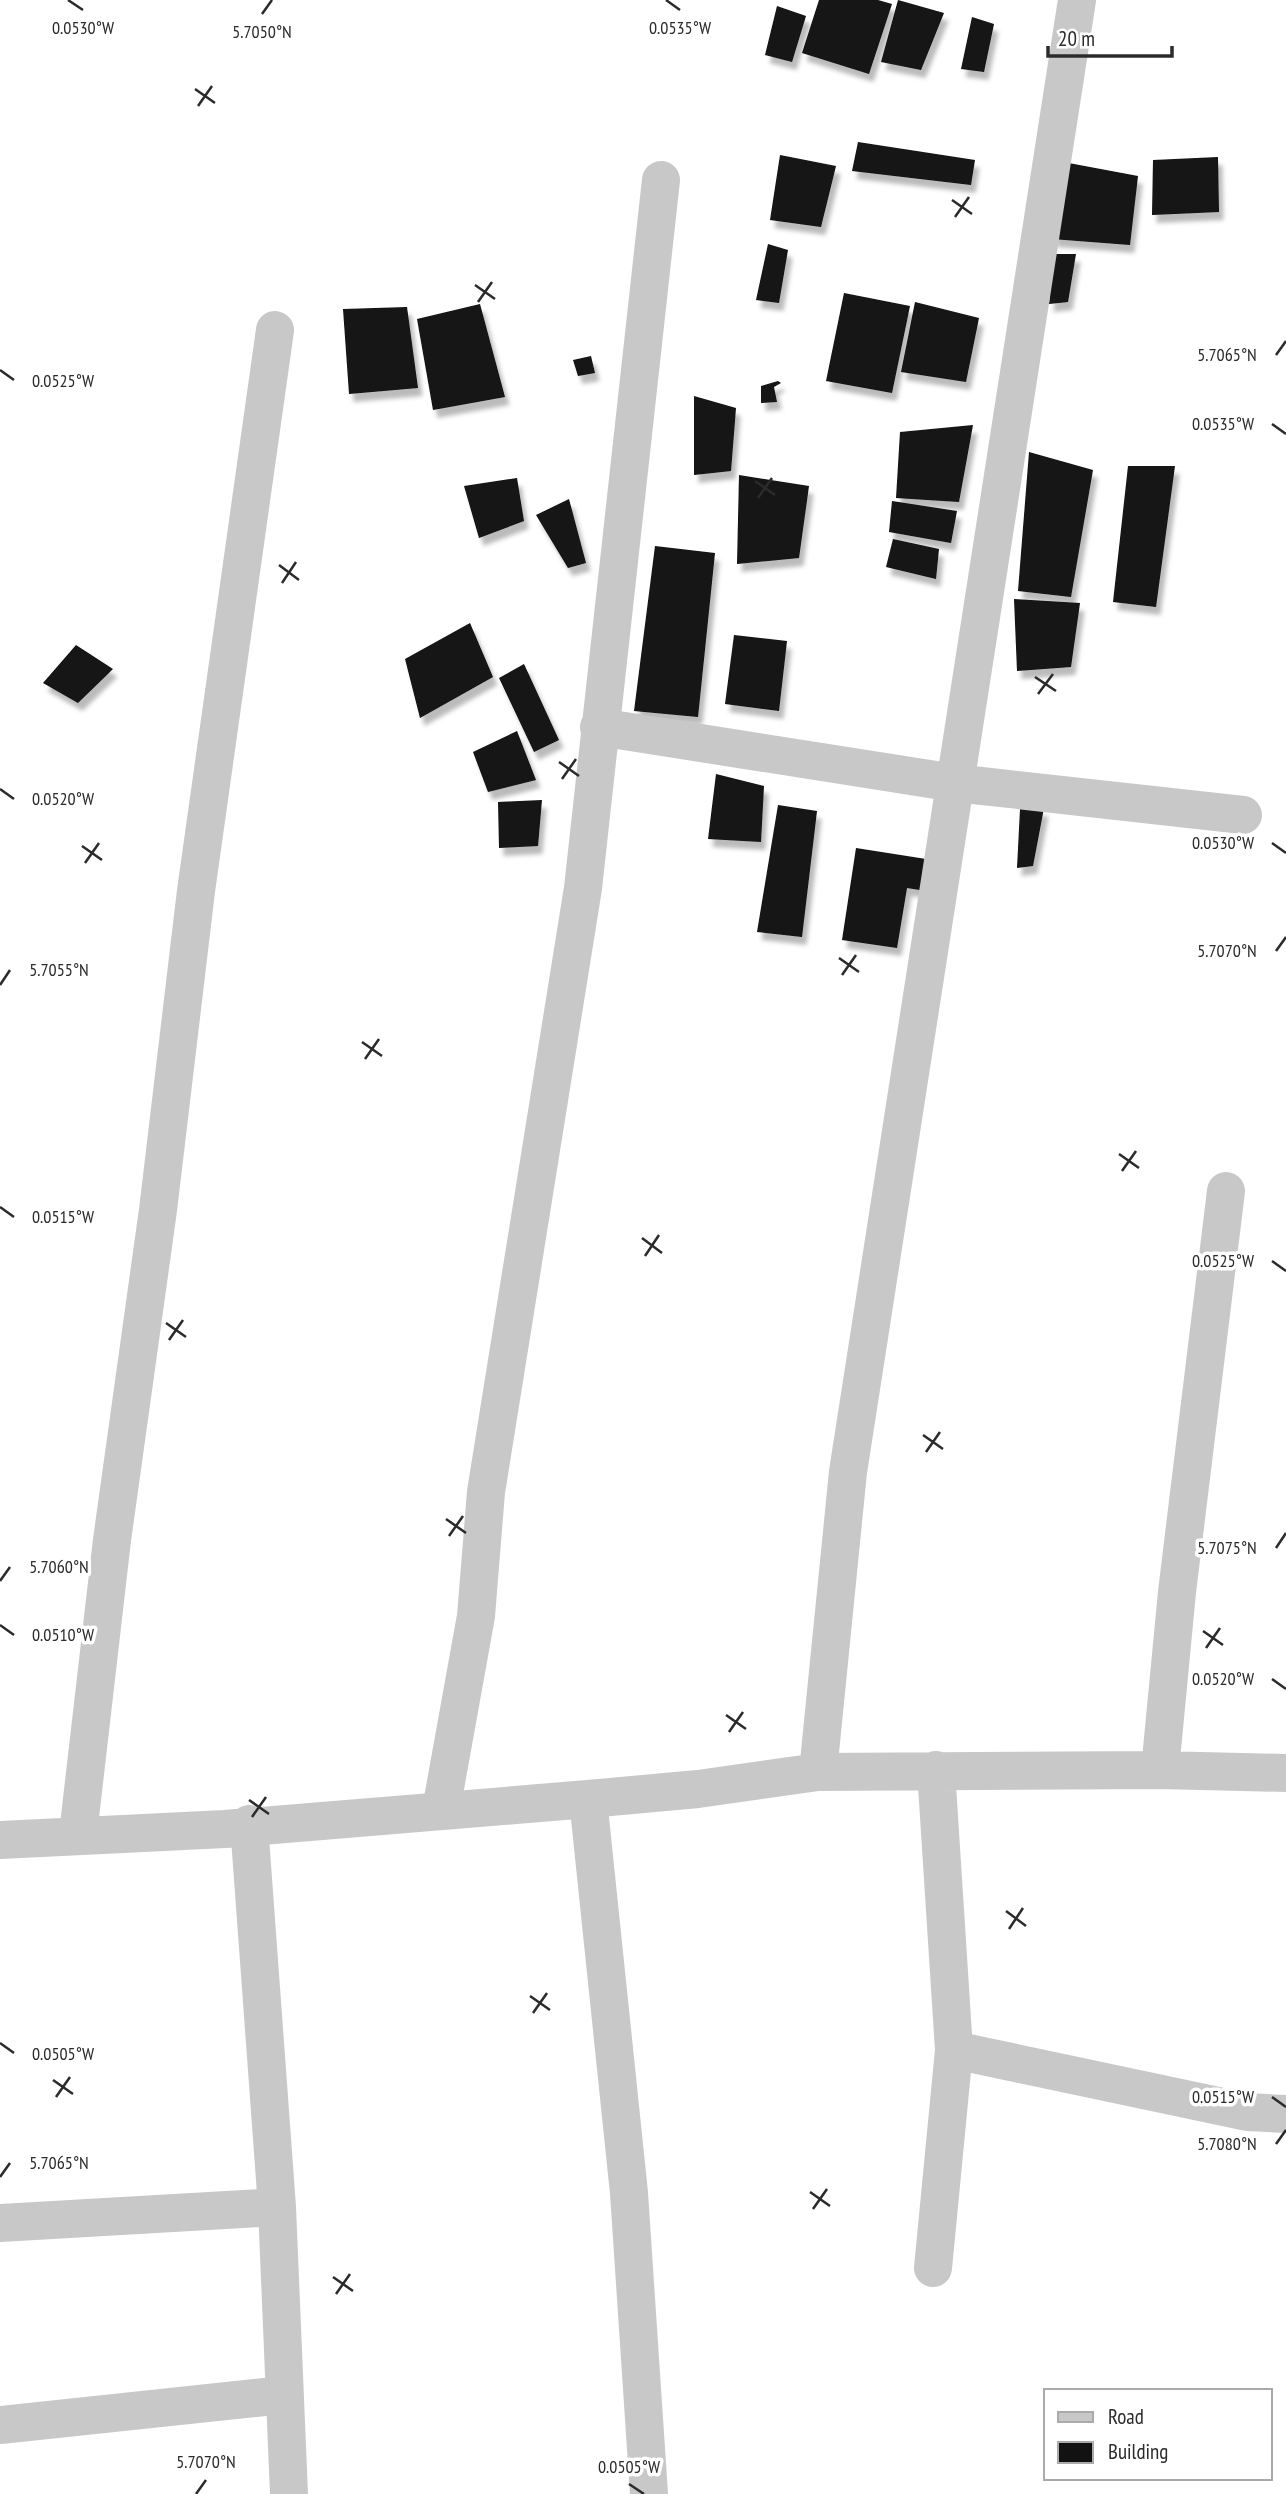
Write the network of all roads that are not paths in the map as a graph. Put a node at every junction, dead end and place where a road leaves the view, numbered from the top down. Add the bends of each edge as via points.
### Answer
1 (1077, 0) edge
2 (661, 180) dead end
3 (275, 330) dead end
4 (599, 727) junction
5 (955, 783) junction
6 (1242, 816) dead end
7 (1226, 1191) dead end
8 (936, 1770) junction
9 (1160, 1770) junction
10 (818, 1772) junction
11 (1286, 1773) edge
12 (588, 1799) junction
13 (441, 1810) junction
14 (249, 1824) junction
15 (78, 1833) junction
16 (0, 1840) edge
17 (954, 2050) junction
18 (1286, 2114) edge
19 (276, 2207) junction
20 (0, 2222) edge
21 (933, 2268) dead end
22 (284, 2395) junction
23 (0, 2424) edge
24 (289, 2494) edge
25 (649, 2494) edge

1 - 5 street
2 - 4 street
3 - 15 street via 196,891
4 - 5 street
4 - 13 street via 583,888 486,1492 476,1616
5 - 6 street
5 - 10 street via 848,1472
7 - 9 street
8 - 9 street
8 - 10 street
8 - 17 street
9 - 11 street
10 - 12 street
12 - 13 street
12 - 25 street via 629,2193
13 - 14 street
14 - 15 street via 225,1829
14 - 19 street
15 - 16 street
17 - 18 street via 1247,2112
17 - 21 street
19 - 20 street
19 - 22 street
22 - 23 street
22 - 24 street

